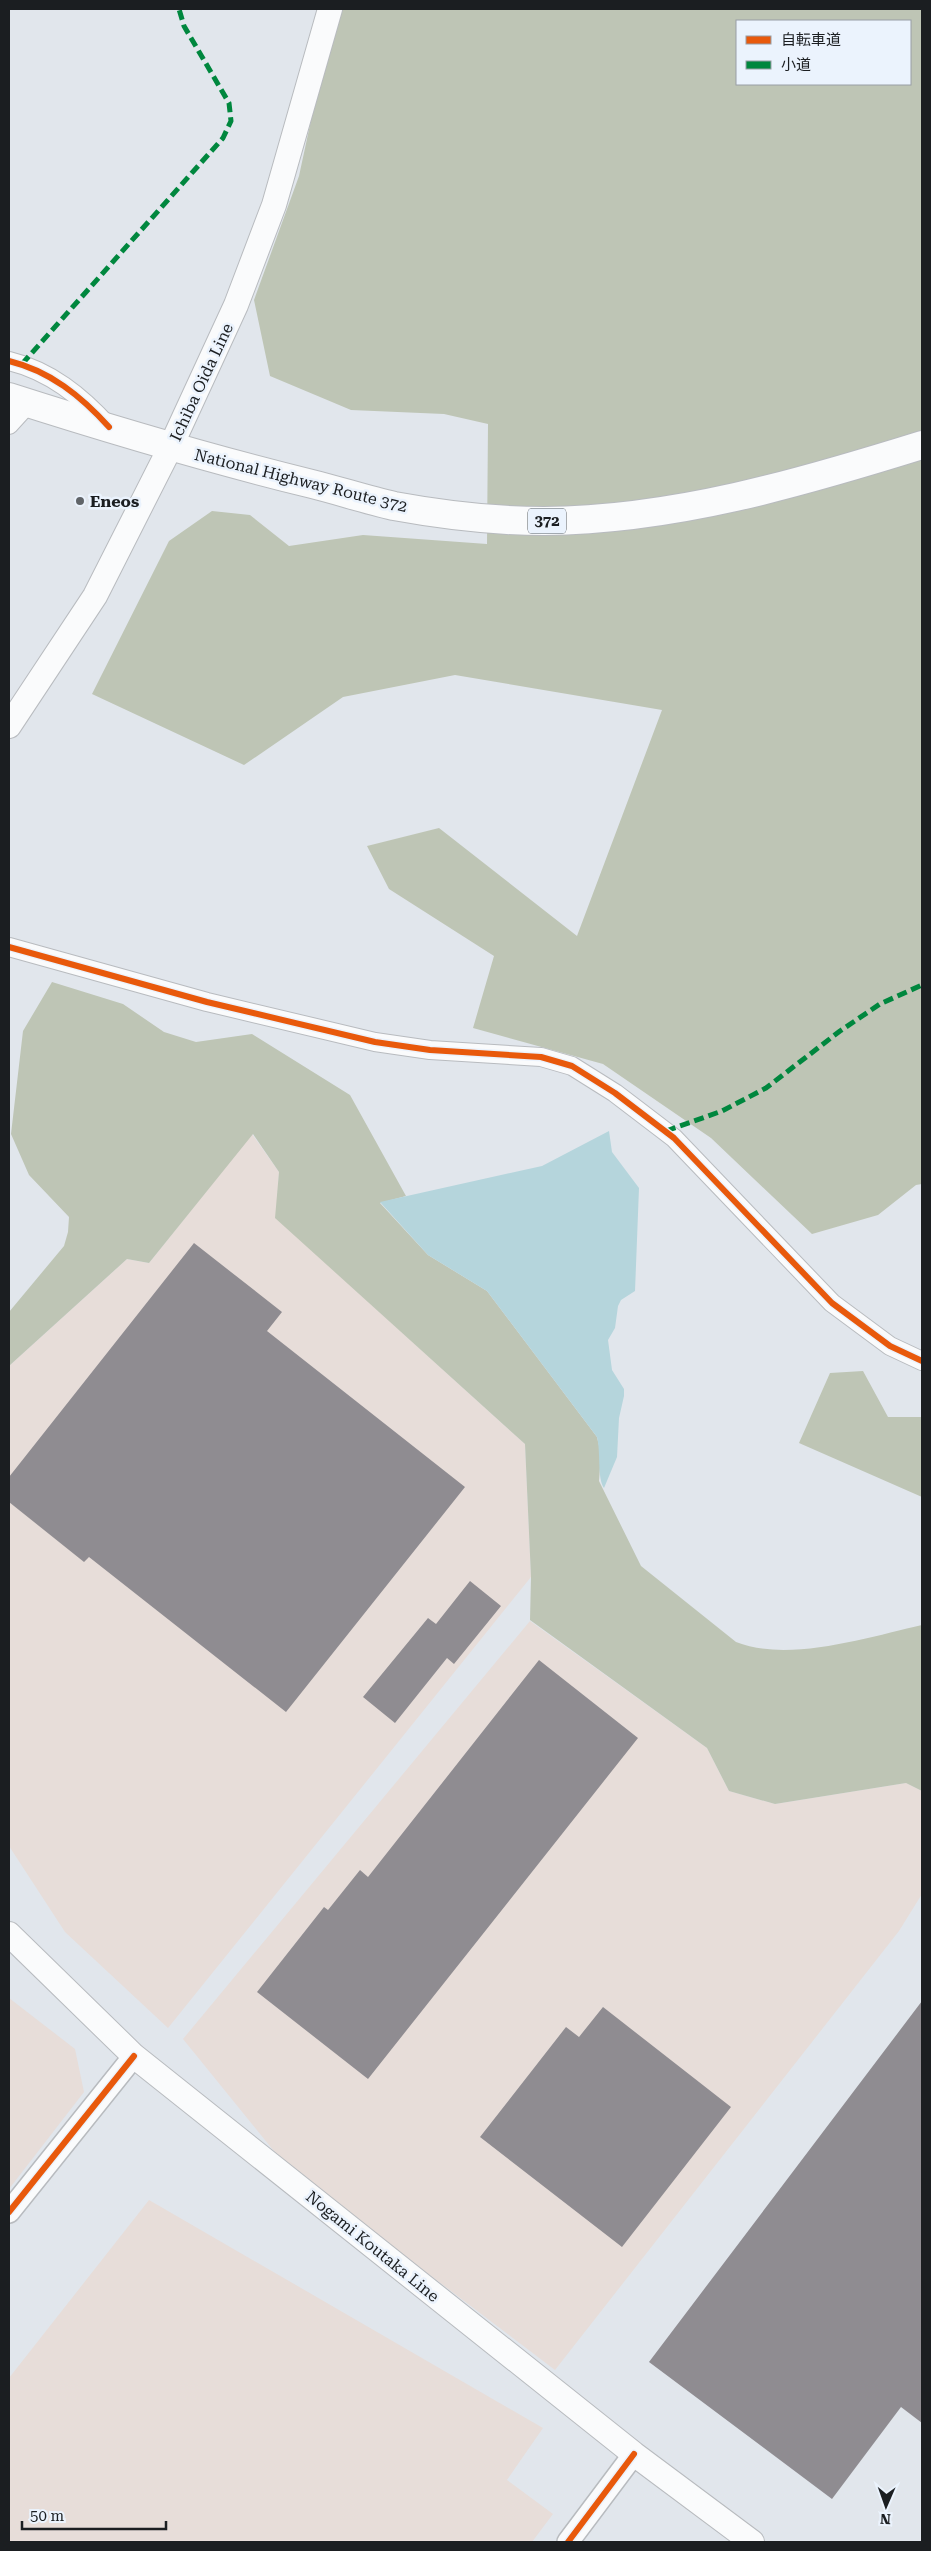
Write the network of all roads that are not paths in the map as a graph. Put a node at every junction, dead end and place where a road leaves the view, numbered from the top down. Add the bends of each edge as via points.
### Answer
1 (330, 9) edge
2 (9, 360) edge
3 (19, 400) edge
4 (9, 425) edge
5 (109, 427) junction
6 (922, 445) edge
7 (171, 446) junction
8 (9, 726) edge
9 (9, 947) edge
10 (922, 1361) edge
11 (9, 1934) edge
12 (134, 2056) junction
13 (9, 2212) edge
14 (634, 2454) junction
15 (568, 2542) edge
16 (752, 2542) edge

1 - 7 main road, Ichiba Oida Line via 274,206 236,305
2 - 5 street via 43,373 78,395
3 - 4 street
3 - 5 highway, National Highway Route 372 / 372
5 - 7 highway, National Highway Route 372 / 372
6 - 7 highway, National Highway Route 372 / 372 via 785,486 706,503 609,518 544,521 474,517 393,505
7 - 8 main road, Ichiba Oida Line via 94,596
9 - 10 street via 207,1002 366,1040 430,1050 540,1057 572,1066 615,1093 674,1138 832,1302 890,1346
11 - 12 main road, Nogami Koutaka Line
12 - 13 street
12 - 14 main road, Nogami Koutaka Line
14 - 15 street
14 - 16 main road, Nogami Koutaka Line

